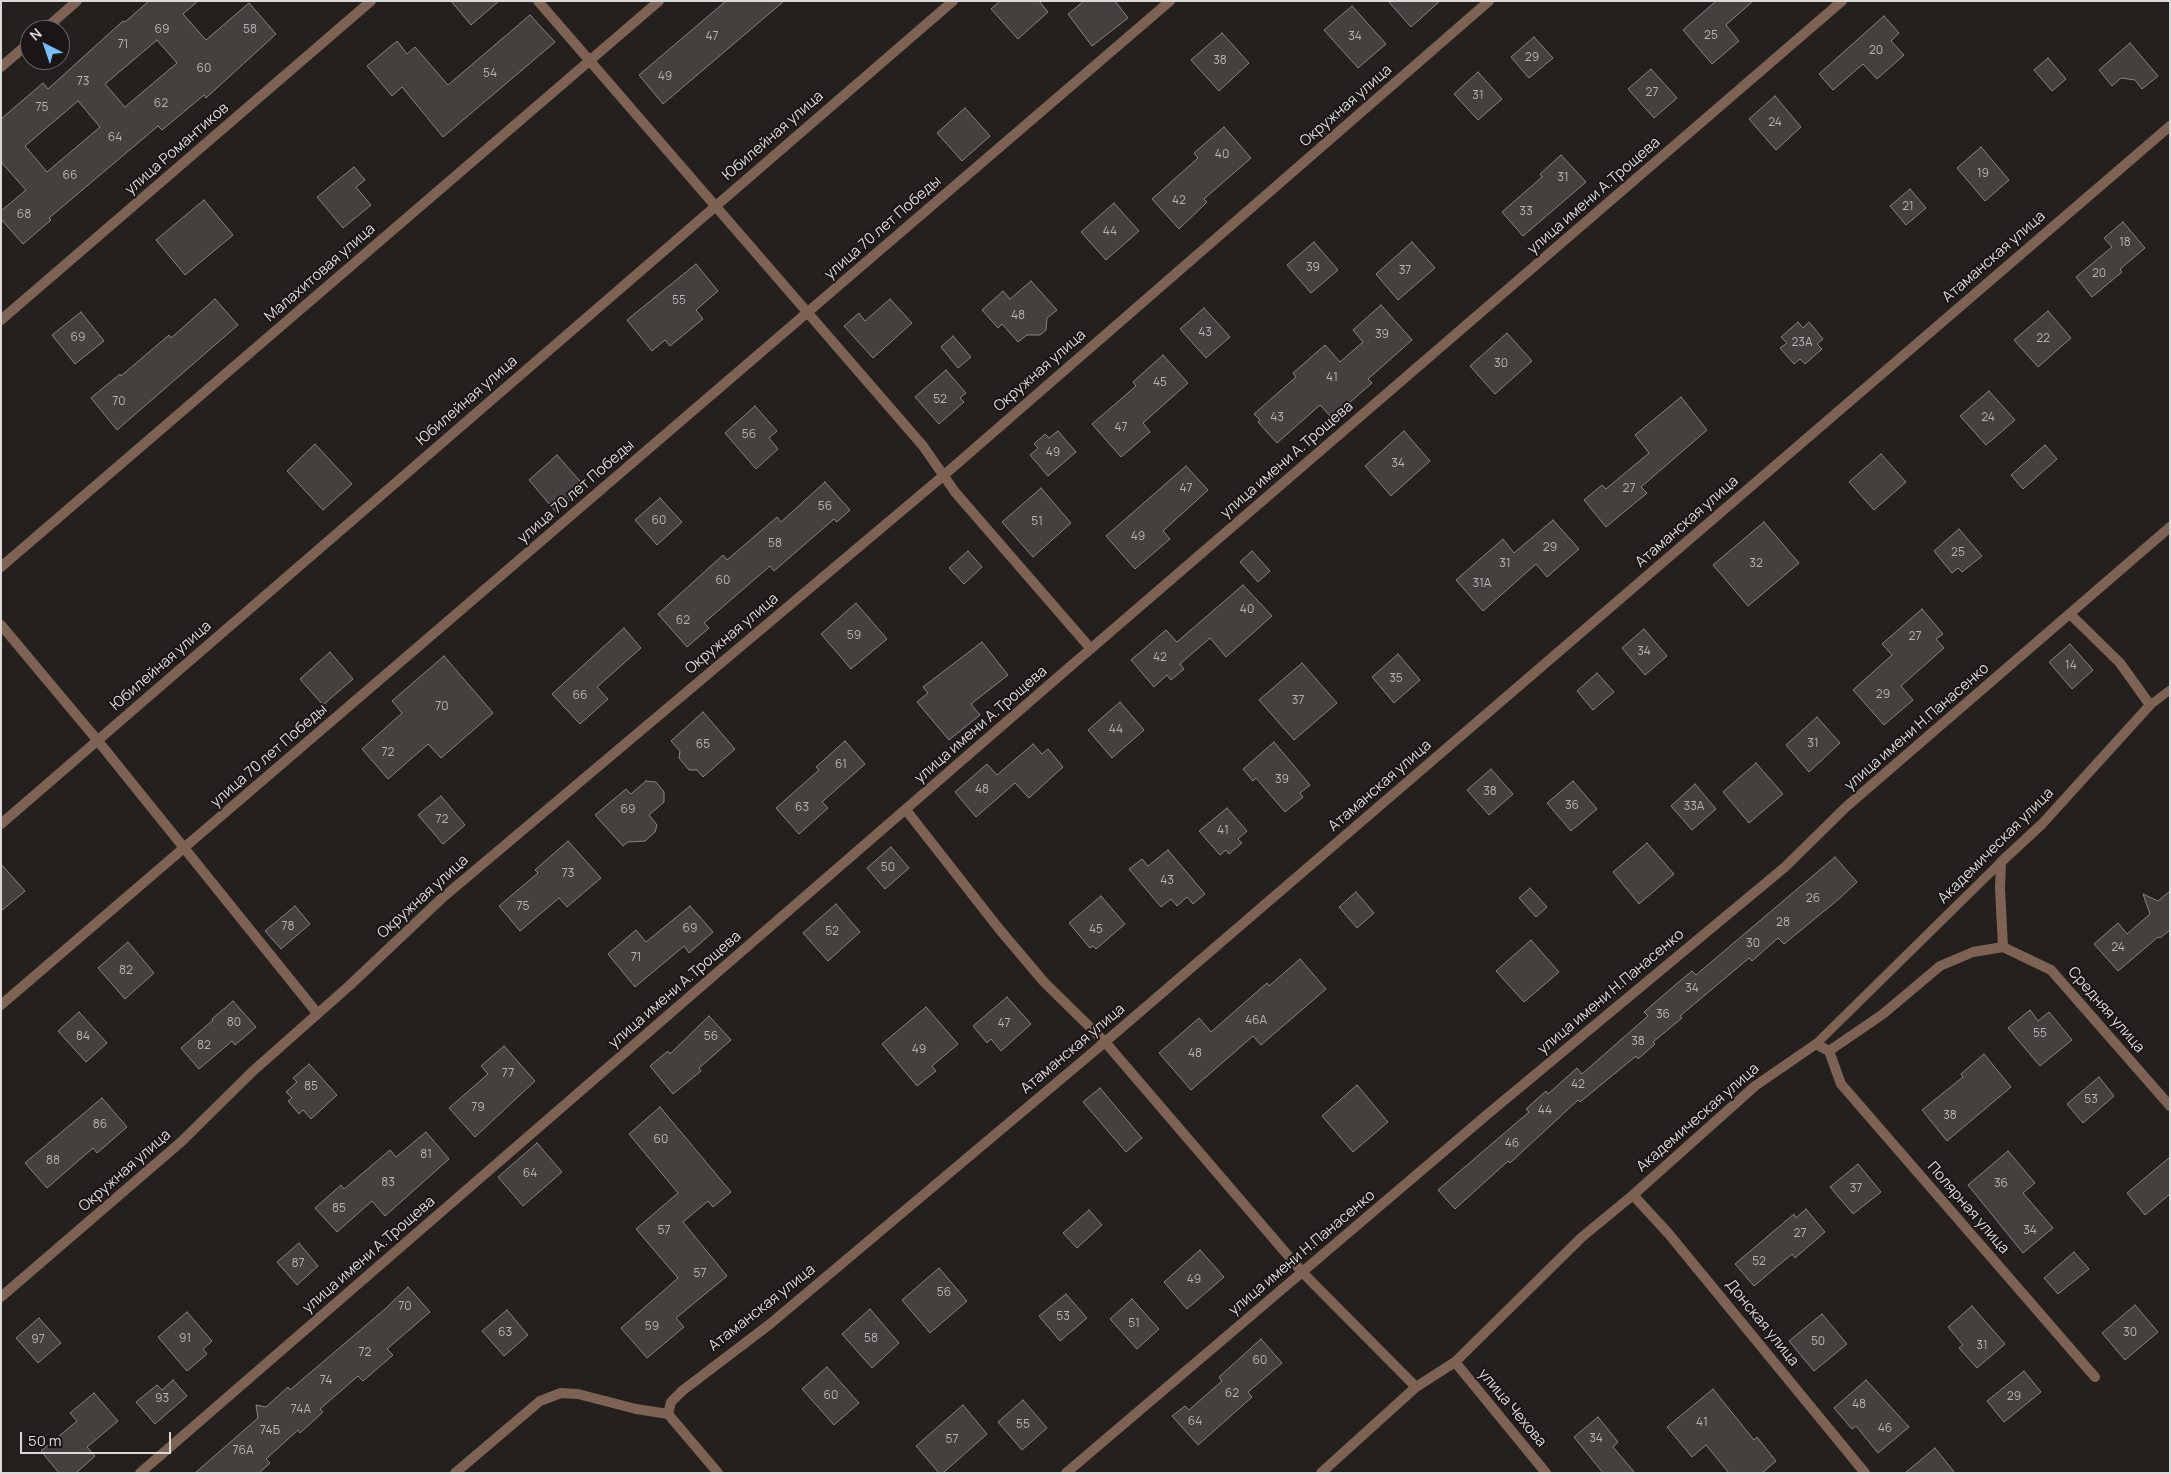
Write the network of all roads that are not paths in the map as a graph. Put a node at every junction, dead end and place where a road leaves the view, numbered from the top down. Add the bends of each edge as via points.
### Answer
1 (77, 1) edge
2 (371, 1) edge
3 (538, 1) edge
4 (659, 1) edge
5 (953, 1) edge
6 (1170, 1) edge
7 (1489, 1) edge
8 (1842, 1) edge
9 (55, 20) edge
10 (20, 50) edge
11 (590, 61) junction
12 (1, 66) edge
13 (2170, 126) edge
14 (716, 206) junction
15 (808, 312) junction
16 (1, 320) edge
17 (943, 476) junction
18 (2170, 527) edge
19 (1, 566) edge
20 (2070, 614) junction
21 (1, 625) edge
22 (1091, 649) junction
23 (2170, 690) edge
24 (2150, 704) junction
25 (98, 741) junction
26 (906, 810) junction
27 (1, 824) edge
28 (184, 848) junction
29 (2001, 862) junction
30 (2003, 947) junction
31 (1, 1005) edge
32 (317, 1013) junction
33 (1105, 1042) junction
34 (1816, 1044) junction
35 (1829, 1051) junction
36 (2170, 1106) edge
37 (1633, 1195) junction
38 (1303, 1272) junction
39 (1, 1297) edge
40 (1455, 1362) junction
41 (2095, 1377) dead end
42 (1416, 1387) junction
43 (668, 1414) junction
44 (140, 1473) edge
45 (455, 1473) edge
46 (718, 1473) edge
47 (1066, 1473) edge
48 (1321, 1473) edge
49 (1546, 1473) edge
50 (1865, 1473) edge

1 - 9 street
2 - 16 street, улица Романтиков
3 - 11 street
4 - 11 street, Малахитовая улица
5 - 14 street, Юбилейная улица
6 - 15 street, улица 70 лет Победы
7 - 17 street, Окружная улица
8 - 22 street, улица имени А.Трощева
10 - 12 street
11 - 14 street
11 - 19 street, Малахитовая улица
13 - 33 street, Атаманская улица
14 - 15 street
14 - 25 street, Юбилейная улица
15 - 17 street via 923,446
15 - 28 street, улица 70 лет Победы
17 - 22 street
17 - 32 street, Окружная улица via 442,899
18 - 20 street, улица имени Н.Панасенко
20 - 24 street via 2120,663
20 - 38 street, улица имени Н.Панасенко via 1846,807 1784,867
21 - 25 street
22 - 26 street, улица имени А.Трощева
23 - 24 lane, Академическая улица
24 - 29 street, Академическая улица via 2060,804
25 - 27 street, Юбилейная улица
25 - 28 street
26 - 33 street via 1044,982
26 - 44 street, улица имени А.Трощева
28 - 31 street, улица 70 лет Победы
28 - 32 street
29 - 30 street
29 - 34 lane, Академическая улица
30 - 35 street via 1973,952 1940,966 1882,1014
30 - 36 street, Средняя улица via 2051,970
32 - 39 street, Окружная улица via 181,1142
33 - 38 street
33 - 43 street, Атаманская улица via 770,1324 682,1391 671,1402
34 - 35 street
34 - 37 street, Академическая улица via 1755,1086
35 - 41 street, Полярная улица via 1841,1084
37 - 40 street, Академическая улица via 1582,1237
37 - 50 street, Донская улица via 1668,1233
38 - 42 street
38 - 47 street, улица имени Н.Панасенко
40 - 42 street, Академическая улица
40 - 49 street, улица Чехова
42 - 48 street, Академическая улица
43 - 45 street via 561,1393 540,1401
43 - 46 street

